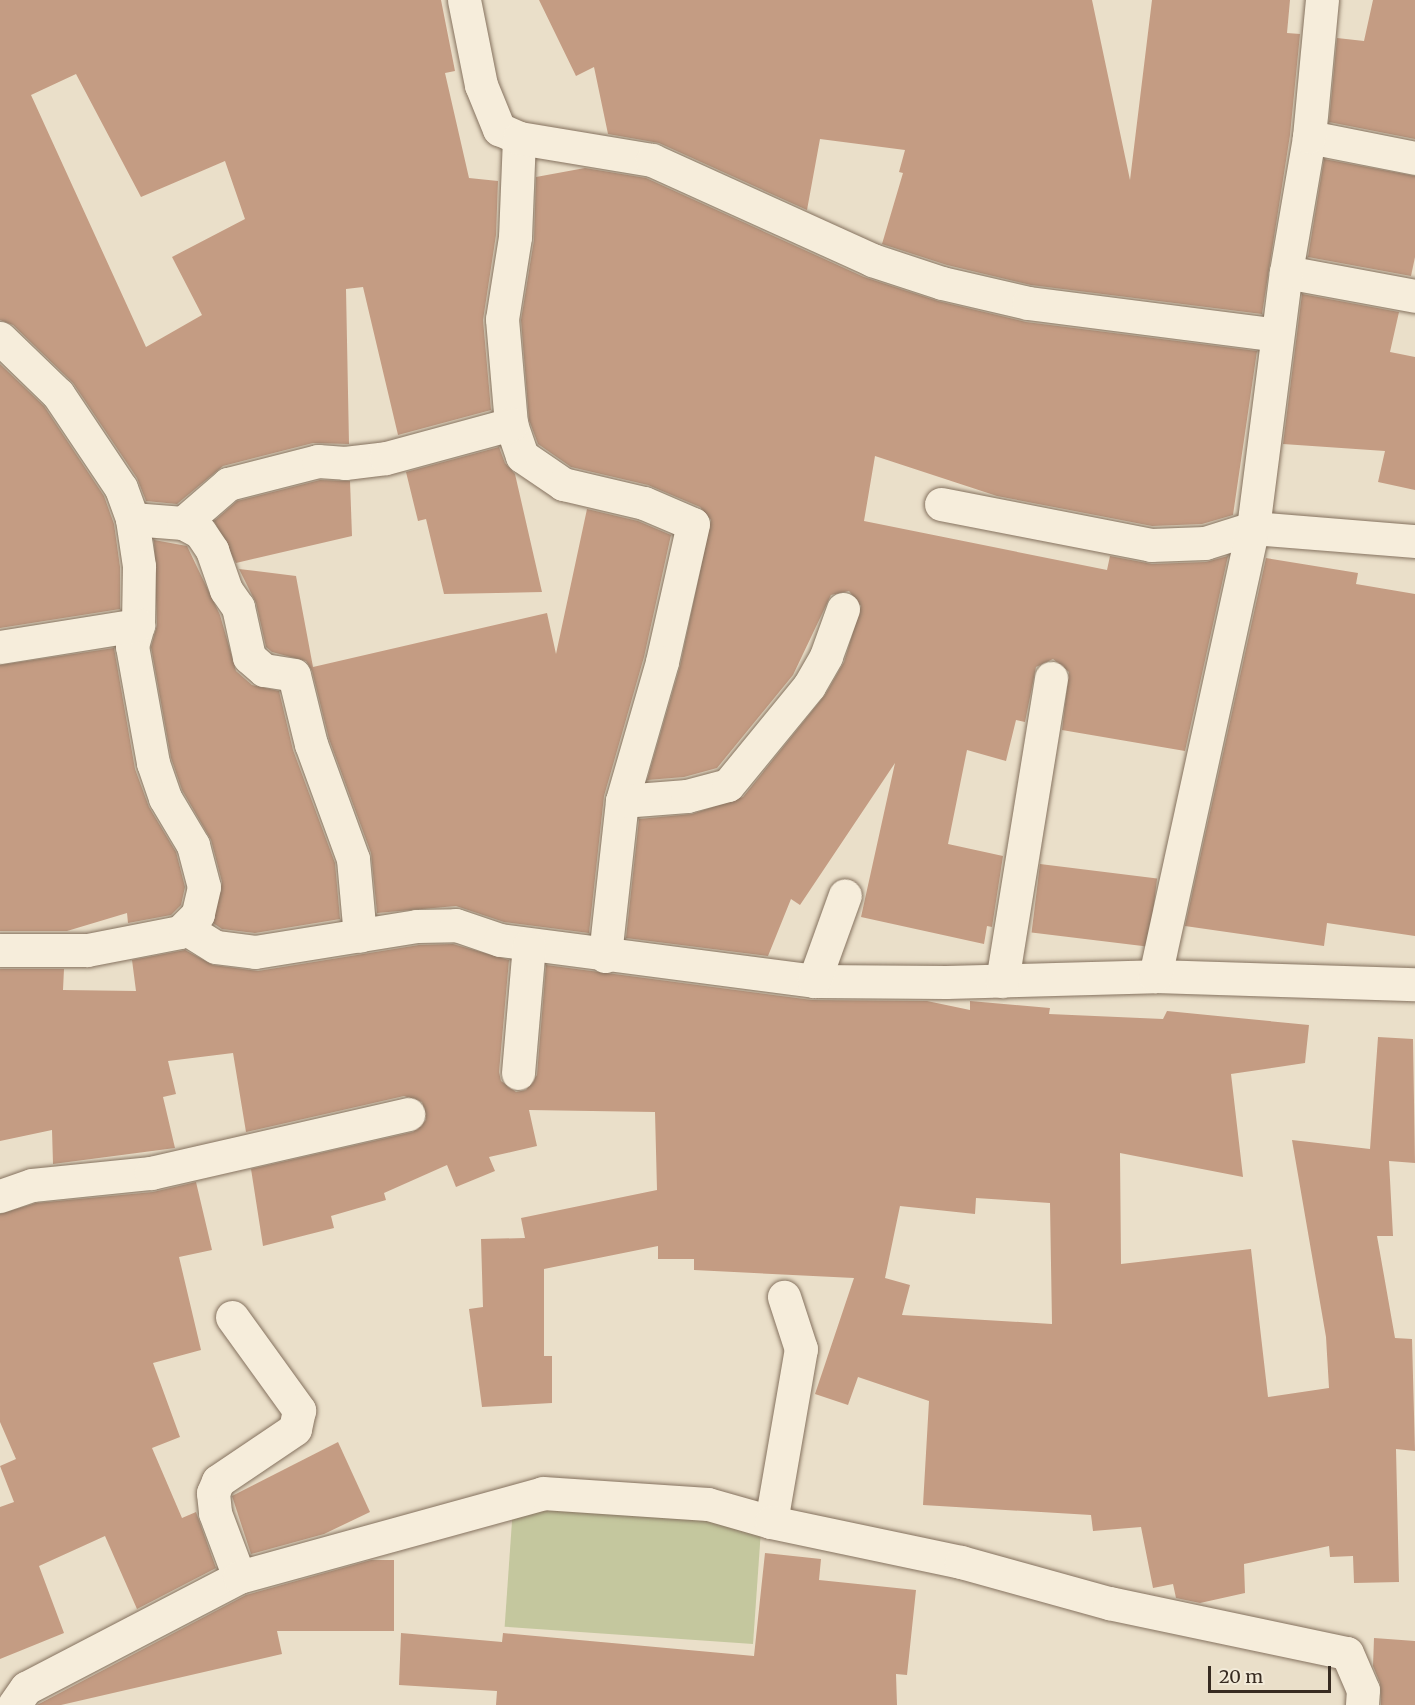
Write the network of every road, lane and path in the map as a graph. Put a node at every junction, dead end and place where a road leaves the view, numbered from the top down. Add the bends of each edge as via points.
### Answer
1 (464, 0) edge
2 (1322, 0) edge
3 (1309, 137) junction
4 (519, 138) junction
5 (1415, 158) edge
6 (1286, 272) junction
7 (1415, 296) edge
8 (1277, 335) junction
9 (0, 338) edge
10 (512, 424) junction
11 (941, 504) dead end
12 (132, 519) junction
13 (183, 523) junction
14 (1253, 528) junction
15 (1415, 540) edge
16 (843, 609) dead end
17 (138, 625) junction
18 (0, 647) edge
19 (1051, 678) dead end
20 (622, 801) junction
21 (845, 895) dead end
22 (185, 928) junction
23 (360, 936) junction
24 (530, 945) junction
25 (0, 950) edge
26 (605, 956) junction
27 (1155, 976) junction
28 (814, 981) junction
29 (1002, 981) junction
30 (1415, 984) edge
31 (518, 1073) dead end
32 (408, 1114) dead end
33 (0, 1196) edge
34 (784, 1297) dead end
35 (232, 1317) dead end
36 (771, 1522) junction
37 (239, 1577) junction
38 (14, 1705) edge
39 (1362, 1705) edge

1 - 4 street via 481,85 500,129
2 - 3 street
3 - 5 street
3 - 6 street
4 - 8 street via 652,160 872,260 942,283 1028,303
4 - 10 street via 515,237 502,319
6 - 7 street
6 - 8 street
8 - 14 street
9 - 12 street via 58,394 122,488
10 - 13 street via 386,458 345,463 318,460 228,484
10 - 20 street via 522,456 540,471 563,483 665,510 693,524 662,662
11 - 14 street via 1151,545 1205,543
12 - 13 street
12 - 17 street via 139,566
13 - 23 street via 200,532 212,550 226,590 238,607 249,657 264,670 294,675 312,744 353,859
14 - 15 street
14 - 27 street
16 - 20 street via 826,656 809,686 728,785 687,796
17 - 18 street
17 - 22 street via 132,646 153,764 165,798 193,845 204,887 198,914
19 - 29 street
20 - 26 street
21 - 28 street
22 - 23 street via 201,940 234,952
22 - 25 street via 142,942 87,950
23 - 24 street via 417,926 456,925 500,940
24 - 26 street
24 - 31 street
26 - 28 street
27 - 29 street
27 - 30 street
28 - 29 street
32 - 33 street via 152,1173 32,1185
34 - 36 street via 801,1349
35 - 37 street via 299,1410 295,1429 218,1481 213,1493 215,1513
36 - 37 street via 708,1504 543,1493
36 - 39 street via 961,1562 1109,1603 1347,1653 1363,1690
37 - 38 street via 26,1688

